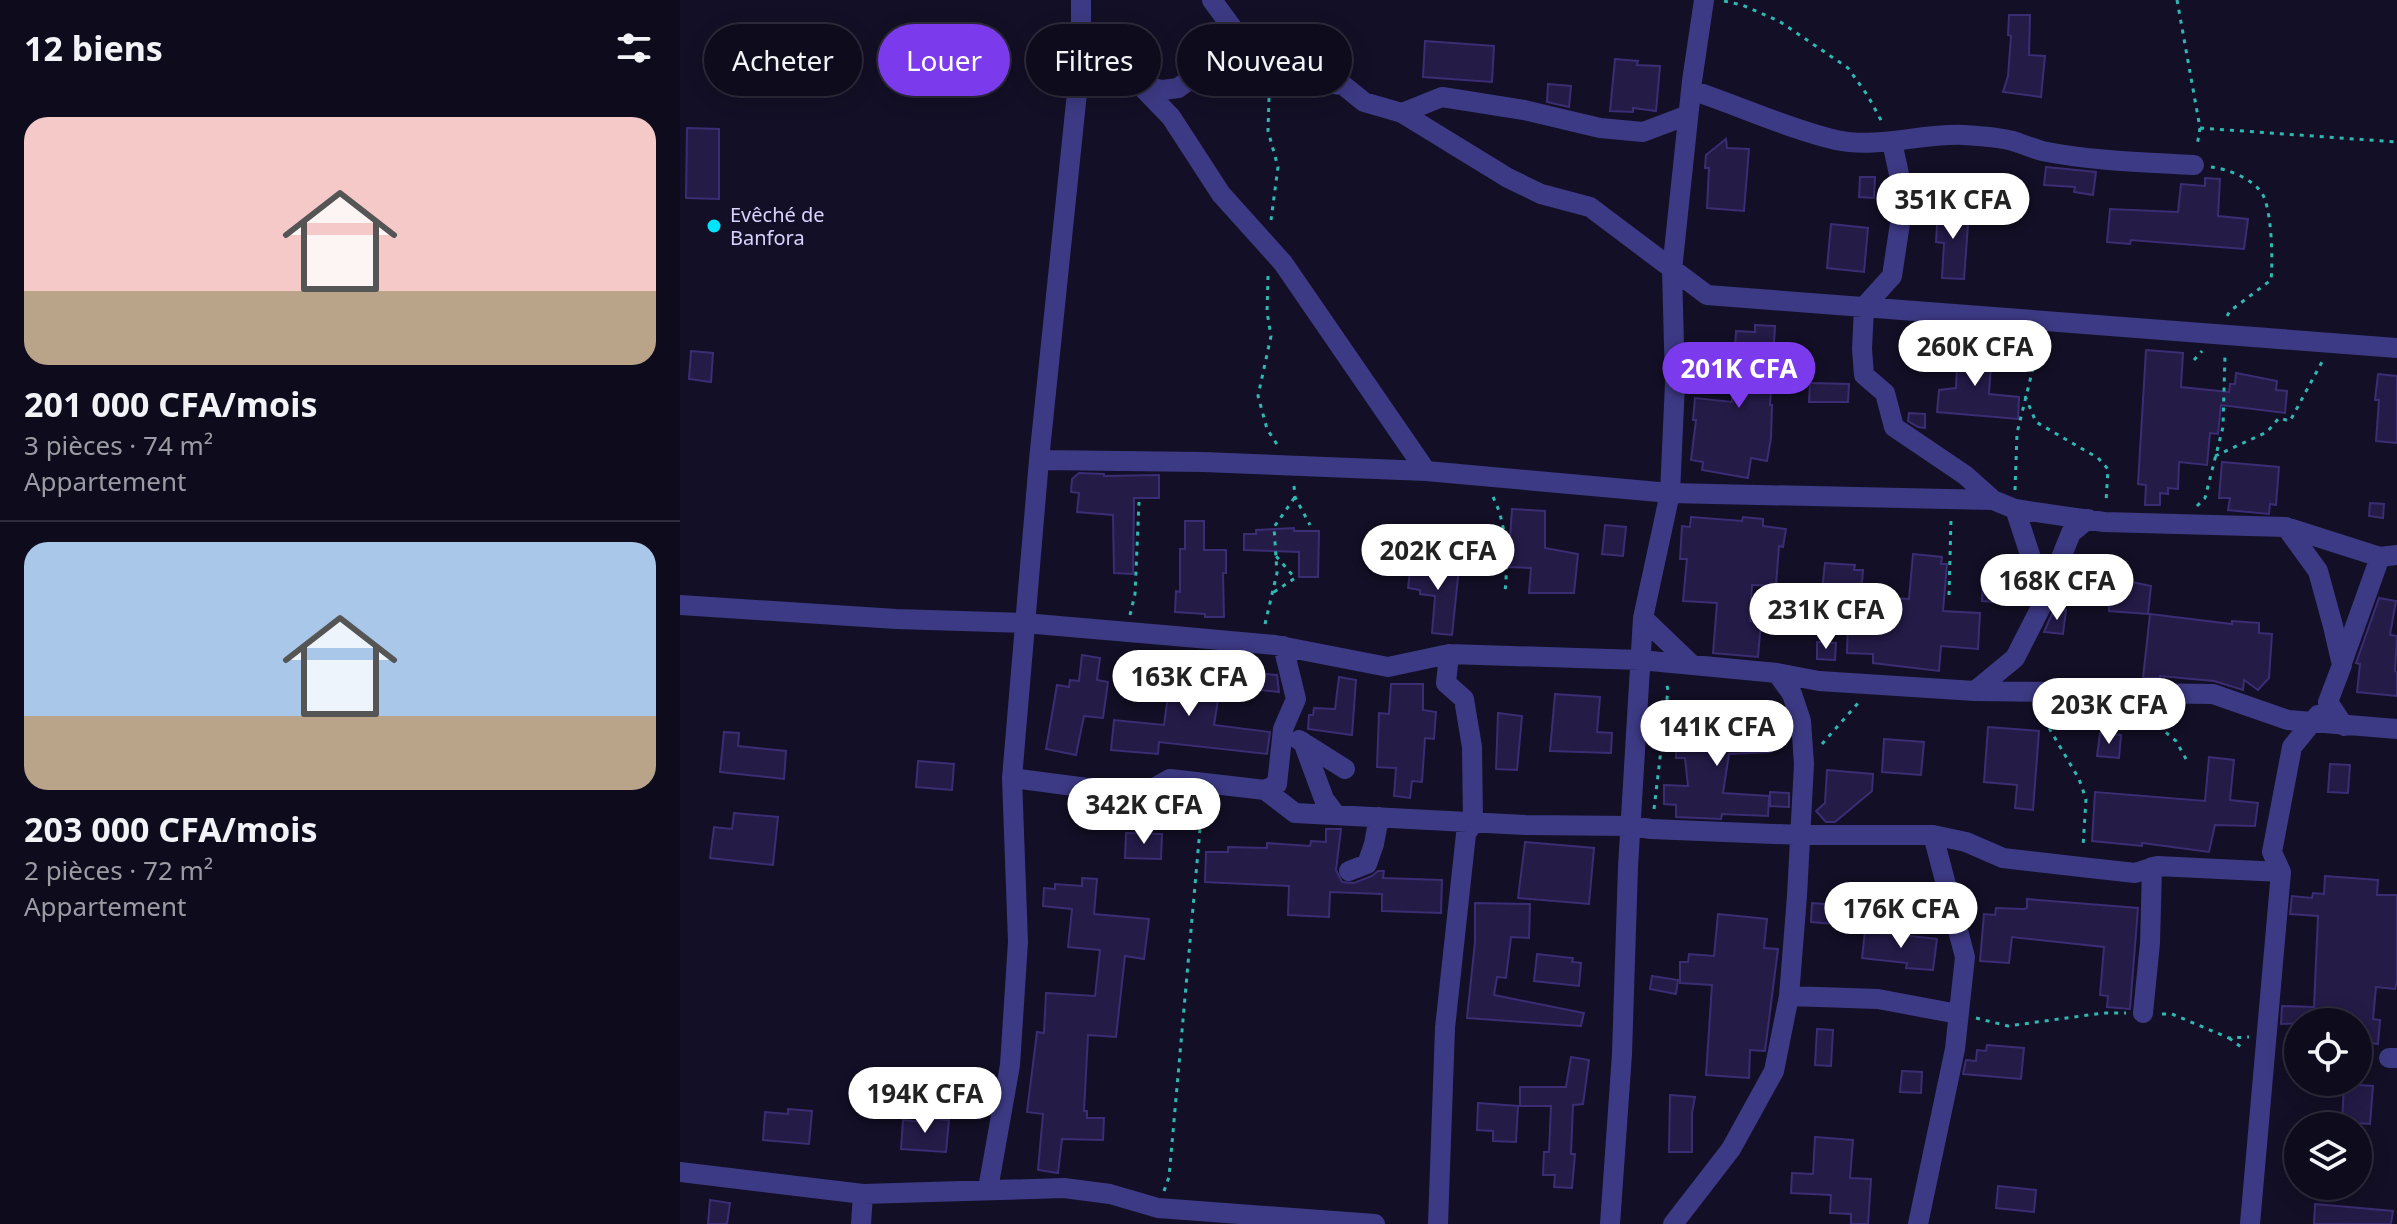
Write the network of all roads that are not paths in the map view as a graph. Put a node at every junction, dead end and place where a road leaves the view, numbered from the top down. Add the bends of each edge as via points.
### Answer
1 (1081, 0) edge
2 (1212, 0) edge
3 (1704, 0) edge
4 (1081, 24) edge
5 (1230, 24) edge
6 (1691, 90) junction
7 (1352, 92) edge
8 (1077, 96) edge
9 (1151, 96) edge
10 (1402, 113) junction
11 (1688, 115) junction
12 (1892, 142) junction
13 (2194, 165) road end
14 (1672, 270) junction
15 (1892, 276) junction
16 (1864, 307) junction
17 (1910, 310) junction
18 (2397, 348) edge
19 (1039, 460) junction
20 (1426, 471) junction
21 (1670, 493) junction
22 (1993, 500) junction
23 (2015, 509) junction
24 (2096, 521) junction
25 (2286, 527) junction
26 (2389, 556) edge
27 (680, 605) edge
28 (2042, 605) junction
29 (1643, 618) junction
30 (1024, 623) junction
31 (1279, 646) junction
32 (1449, 654) junction
33 (1649, 661) junction
34 (1692, 665) junction
35 (2342, 665) junction
36 (1777, 673) junction
37 (1975, 691) junction
38 (2328, 702) junction
39 (2313, 722) junction
40 (2344, 726) junction
41 (1283, 729) junction
42 (2397, 729) edge
43 (1303, 742) junction
44 (1345, 769) dead end
45 (1012, 778) junction
46 (1265, 790) junction
47 (1336, 815) junction
48 (1379, 817) junction
49 (1473, 823) junction
50 (1641, 827) junction
51 (1801, 835) junction
52 (1933, 835) junction
53 (2152, 867) junction
54 (1349, 871) dead end
55 (2281, 872) junction
56 (1789, 996) junction
57 (2143, 1013) road end
58 (1958, 1014) junction
59 (680, 1172) edge
60 (988, 1189) junction
61 (863, 1194) junction
62 (861, 1224) edge
63 (1375, 1224) edge
64 (1438, 1224) edge
65 (1610, 1224) edge
66 (1673, 1224) edge
67 (1918, 1224) edge
68 (2250, 1224) edge

1 - 4 street
2 - 5 street
3 - 6 street
6 - 11 street
6 - 12 street via 1840,141
7 - 10 street via 1364,102
8 - 19 street
9 - 20 street via 1171,117 1221,194 1283,263
10 - 11 street via 1442,97 1643,132
10 - 14 street via 1508,178 1541,194 1590,207
11 - 14 street
12 - 13 street via 1962,135 2086,156
12 - 15 street via 1904,197
14 - 16 street via 1707,295
14 - 21 street via 1675,383
15 - 16 street
15 - 17 street
16 - 17 street
16 - 22 street via 1864,375 1885,393 1894,427
17 - 18 street via 2046,320 2217,342
19 - 20 street
19 - 30 street
20 - 21 street
21 - 22 street
21 - 29 street
22 - 23 street
23 - 24 street
23 - 28 street
24 - 25 street
24 - 28 street via 2071,533
25 - 26 street
25 - 35 street via 2318,571
26 - 35 street
27 - 30 street
28 - 37 street via 2015,658
29 - 33 street
29 - 34 street
30 - 31 street
30 - 45 street
31 - 32 street via 1388,667
31 - 41 street via 1296,699
32 - 33 street
32 - 49 street via 1446,683 1464,699 1472,747
33 - 34 street
33 - 50 street
34 - 36 street
35 - 38 street
36 - 37 street via 1819,681
36 - 51 street via 1792,694 1801,721
37 - 39 street via 2213,694 2288,720
38 - 39 street
38 - 40 street
39 - 40 street
39 - 55 street via 2292,747 2272,852
40 - 42 street
41 - 43 street
41 - 46 street via 1277,784
43 - 44 street
43 - 47 street via 1324,799
45 - 46 street via 1141,795 1170,779
45 - 60 street via 1018,942 1010,1065
46 - 47 street via 1295,813
47 - 48 street
48 - 49 street
48 - 54 street via 1367,864
49 - 50 street
49 - 64 street via 1466,834 1445,1028
50 - 51 street
50 - 65 street
51 - 52 street
51 - 56 street
52 - 53 street via 2003,858 2135,873
52 - 58 street via 1965,957
53 - 55 street
53 - 57 street
55 - 68 street
56 - 58 street via 1878,999
56 - 66 street via 1774,1071 1731,1149
58 - 67 street
59 - 61 street
60 - 61 street
60 - 63 street via 1064,1188 1158,1208
61 - 62 street

